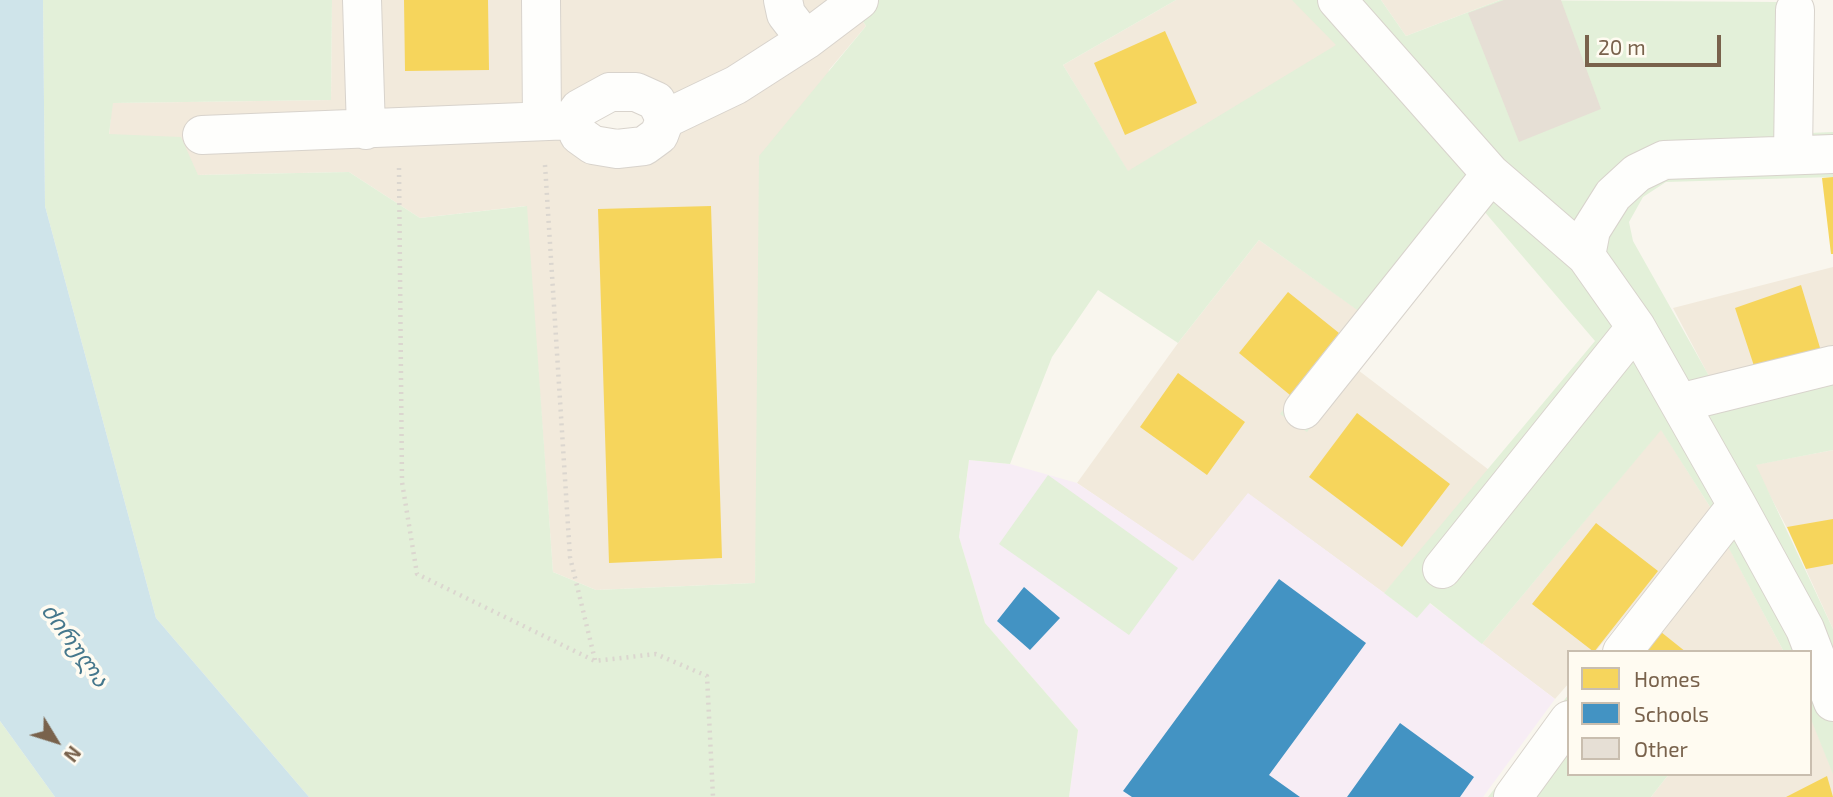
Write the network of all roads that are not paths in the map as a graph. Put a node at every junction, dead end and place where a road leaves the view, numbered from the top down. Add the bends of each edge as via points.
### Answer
1 (362, 0) edge
2 (541, 0) edge
3 (783, 0) edge
4 (859, 0) edge
5 (1337, 0) edge
6 (1795, 10) dead end
7 (806, 40) junction
8 (665, 118) junction
9 (557, 120) junction
10 (383, 129) junction
11 (202, 135) dead end
12 (1793, 155) junction
13 (1833, 155) edge
14 (1491, 174) junction
15 (1586, 256) junction
16 (1636, 327) junction
17 (1833, 365) edge
18 (1679, 403) junction
19 (1303, 410) dead end
20 (1737, 505) junction
21 (1442, 569) dead end
22 (1624, 650) edge
23 (1833, 702) edge
24 (1567, 723) edge
25 (1513, 797) edge

1 - 10 street
2 - 9 street
3 - 7 street via 786,14
4 - 7 street
5 - 14 street
6 - 12 street
7 - 8 street via 736,85
8 - 9 street via 656,101 636,92 610,92
8 - 9 street via 659,135 643,146 617,149 593,145
9 - 10 street
10 - 11 street
12 - 13 street
12 - 15 street via 1664,160 1637,173 1613,195 1591,230
14 - 15 street
14 - 19 street
15 - 16 street
16 - 18 street
16 - 21 street
17 - 18 street
18 - 20 street
20 - 22 street
20 - 23 street via 1805,629
24 - 25 street

